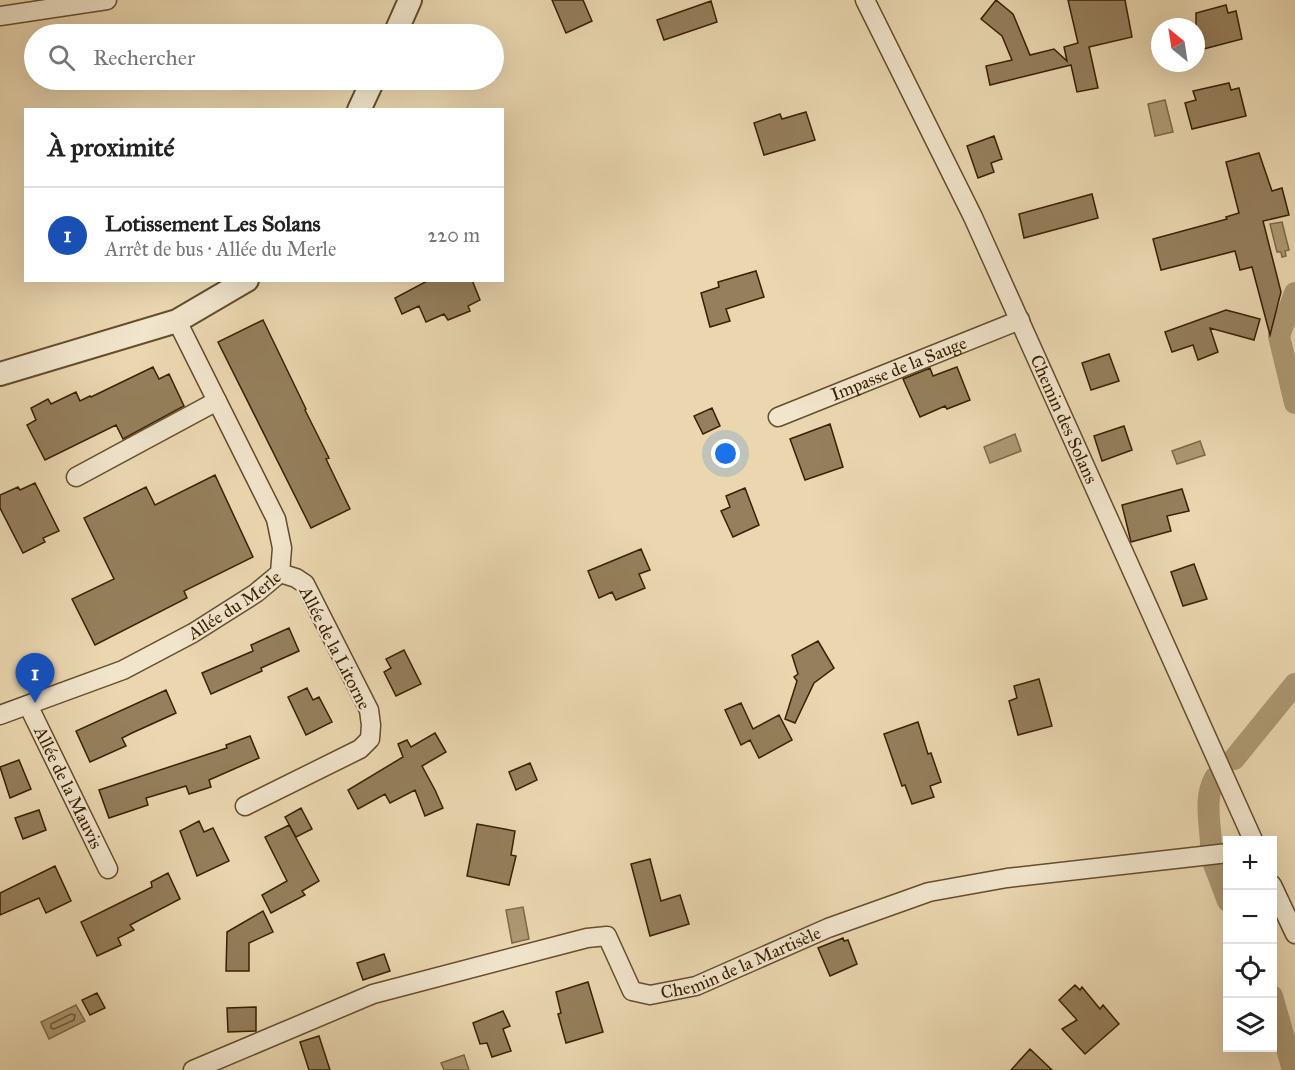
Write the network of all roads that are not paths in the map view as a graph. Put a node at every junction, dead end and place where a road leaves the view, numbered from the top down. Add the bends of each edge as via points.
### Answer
1 (107, 0) edge
2 (410, 0) edge
3 (865, 0) edge
4 (0, 16) edge
5 (399, 24) edge
6 (368, 90) edge
7 (360, 108) edge
8 (245, 282) edge
9 (1020, 320) junction
10 (177, 321) junction
11 (0, 375) edge
12 (217, 401) junction
13 (778, 417) dead end
14 (76, 477) dead end
15 (280, 573) junction
16 (28, 705) junction
17 (0, 715) edge
18 (245, 806) dead end
19 (1251, 836) edge
20 (1223, 852) edge
21 (108, 869) dead end
22 (1274, 890) edge
23 (1295, 934) edge
24 (193, 1070) edge

1 - 4 street
2 - 5 street
3 - 9 street, Chemin des Solans
6 - 7 street
8 - 10 street
9 - 13 street, Impasse de la Sauge
9 - 19 street, Chemin des Solans
10 - 11 street
10 - 12 street, Allée du Merle
12 - 14 street
12 - 15 street, Allée du Merle via 276,519 282,548
15 - 16 street, Allée du Merle via 193,633 123,670
15 - 18 street, Allée de la Litorne via 305,584 369,710 370,739 360,749
16 - 17 street, Allée du Merle
16 - 21 street, Allée de la Mauvis
20 - 24 street, Chemin de la Martisèle via 1007,878 929,892 828,928 696,986 650,994 632,991 607,936 587,938 373,994
22 - 23 street

